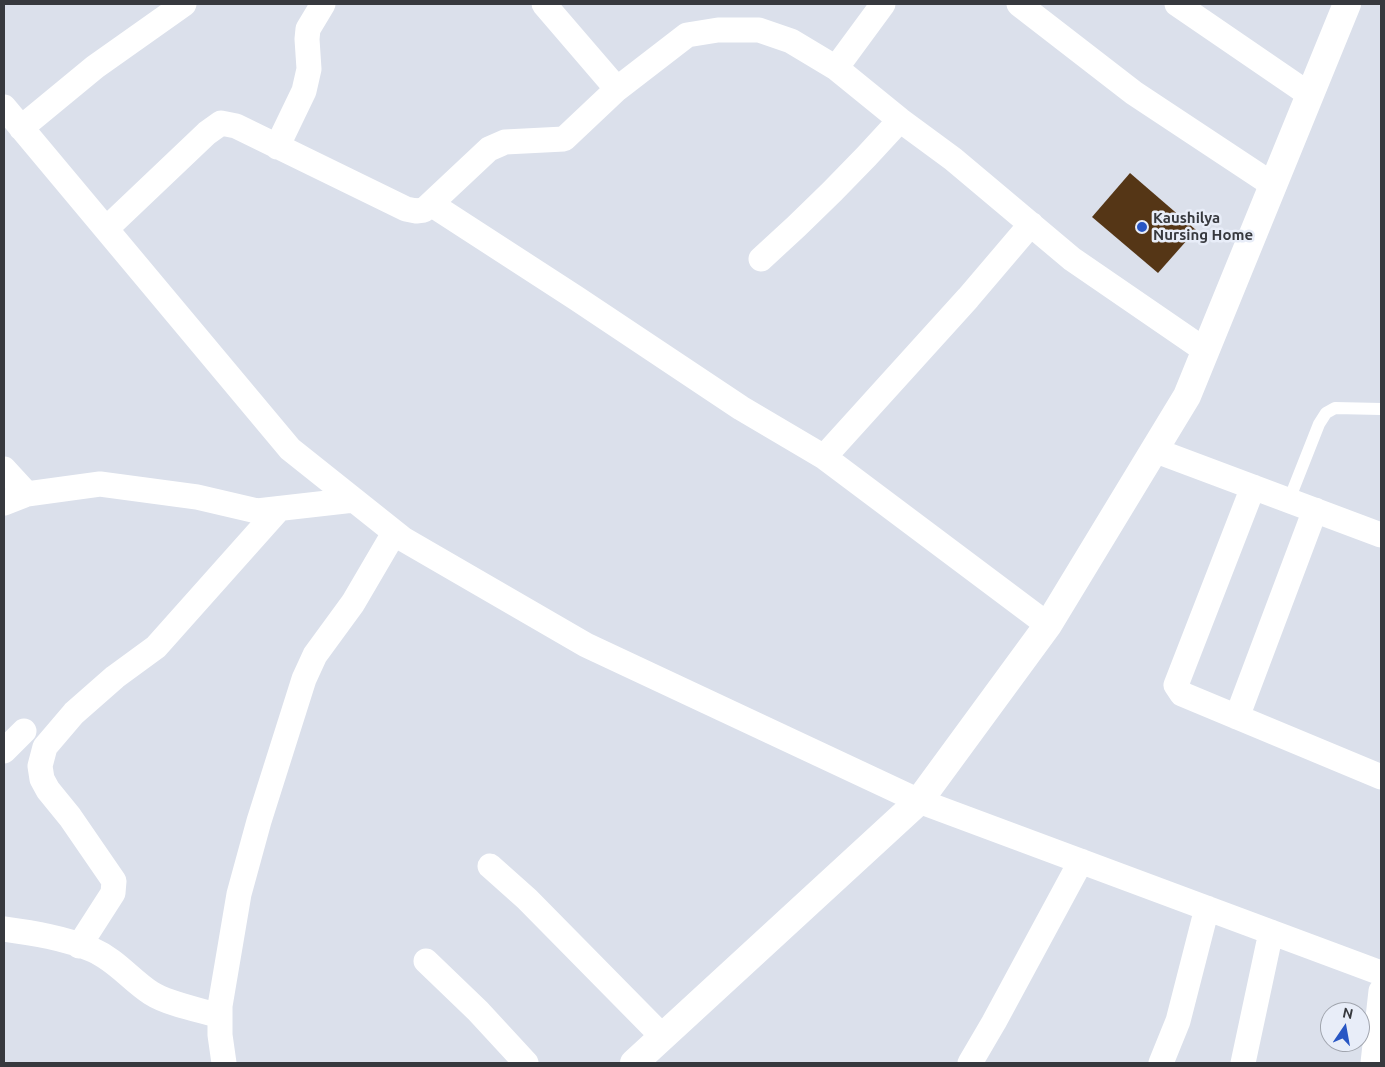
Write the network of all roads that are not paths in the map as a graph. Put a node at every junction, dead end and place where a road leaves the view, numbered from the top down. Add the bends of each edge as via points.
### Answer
1 (184, 4) edge
2 (323, 4) edge
3 (544, 4) edge
4 (883, 4) edge
5 (1019, 4) edge
6 (1177, 4) edge
7 (1347, 4) edge
8 (836, 68) junction
9 (617, 89) junction
10 (1310, 95) junction
11 (4, 107) edge
12 (900, 120) junction
13 (21, 128) junction
14 (277, 147) junction
15 (1273, 185) junction
16 (431, 204) junction
17 (1031, 224) junction
18 (106, 229) junction
19 (761, 259) dead end
20 (1206, 350) junction
21 (1381, 409) edge
22 (1154, 450) junction
23 (824, 457) junction
24 (4, 468) edge
25 (1253, 487) junction
26 (15, 499) edge
27 (354, 500) junction
28 (1289, 500) junction
29 (279, 508) junction
30 (1315, 510) junction
31 (394, 533) junction
32 (1381, 535) edge
33 (1048, 625) junction
34 (1237, 717) junction
35 (24, 731) dead end
36 (4, 751) edge
37 (1381, 777) edge
38 (919, 801) junction
39 (1081, 861) junction
40 (490, 866) dead end
41 (1207, 908) junction
42 (4, 929) edge
43 (1271, 932) junction
44 (80, 946) junction
45 (426, 961) dead end
46 (1381, 973) edge
47 (1381, 991) edge
48 (220, 1016) junction
49 (663, 1037) junction
50 (224, 1063) edge
51 (526, 1063) edge
52 (634, 1063) edge
53 (970, 1063) edge
54 (1162, 1063) edge
55 (1242, 1063) edge
56 (1373, 1063) edge

1 - 13 street via 95,67
2 - 14 street via 308,29 309,69 304,91
3 - 9 street
4 - 8 street
5 - 15 street via 1134,93
6 - 10 street
7 - 10 main road
8 - 9 street via 791,42 759,30 718,30 687,36
8 - 12 street
9 - 16 street via 564,139 505,142 489,149
10 - 15 main road
11 - 13 street
12 - 17 street
12 - 19 street via 849,176
13 - 18 street
14 - 16 street via 406,209 424,210
14 - 18 street via 236,126 221,123
15 - 20 main road
16 - 23 street via 741,408
17 - 20 street via 1072,259
17 - 23 street
18 - 27 street via 290,449
20 - 22 main road via 1187,396
21 - 28 lane via 1335,408 1326,413
22 - 25 street
22 - 33 main road
23 - 33 street
24 - 26 street
25 - 28 street
25 - 34 street via 1176,685 1182,694
26 - 29 street via 100,484 197,497 257,511
27 - 29 street
27 - 31 street
28 - 30 street
29 - 44 street via 156,647 115,676 74,713 45,747 40,766 42,779 114,881 113,893
30 - 32 street
30 - 34 street
31 - 38 street via 586,645
31 - 48 street via 353,603 315,655 304,679 239,894
33 - 38 main road
34 - 37 street
35 - 36 street
38 - 39 street
38 - 49 main road
39 - 41 street
39 - 53 street
40 - 49 street via 527,899
41 - 43 street
41 - 54 street via 1178,1021
42 - 44 street
43 - 46 street
43 - 55 street
44 - 48 street via 113,962 152,993
45 - 51 street
47 - 56 street
48 - 50 street
49 - 52 main road

